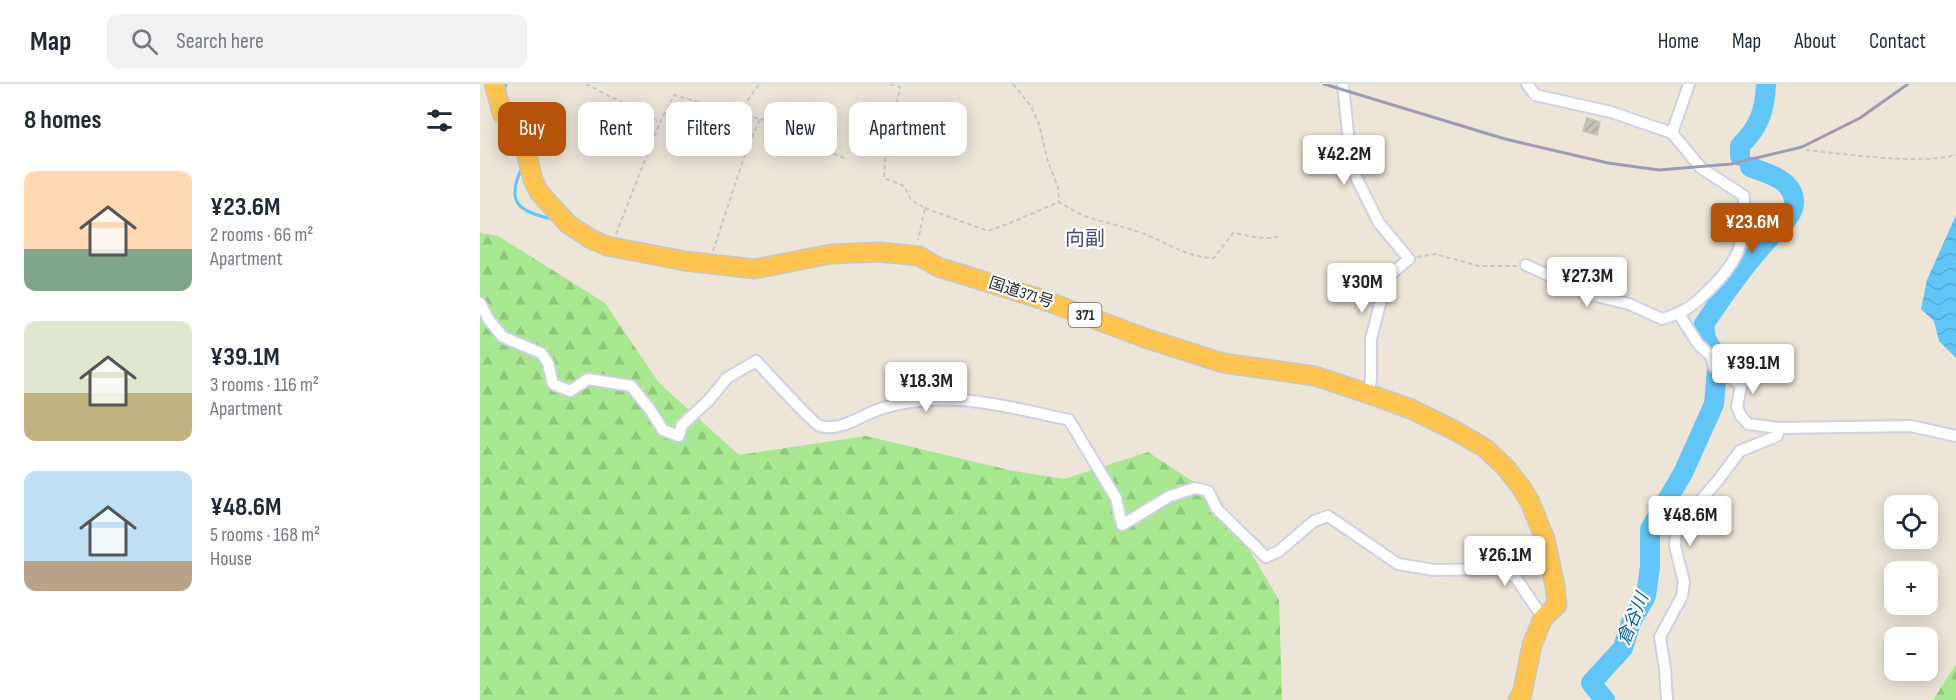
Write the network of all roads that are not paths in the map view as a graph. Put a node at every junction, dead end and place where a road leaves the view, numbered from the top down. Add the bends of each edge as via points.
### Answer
1 (495, 84) edge
2 (1343, 84) edge
3 (1527, 84) edge
4 (1689, 84) edge
5 (1672, 133) junction
6 (1526, 266) road end
7 (480, 303) edge
8 (1679, 314) junction
9 (1369, 394) junction
10 (1779, 428) junction
11 (1956, 436) edge
12 (1544, 618) junction
13 (1522, 698) edge
14 (1666, 700) edge

1 - 9 highway, 国道371号 / 371 via 502,112 524,144 538,192 568,224 591,239 711,265 756,268 831,254 880,252 919,256 938,267 1223,363 1315,376
2 - 9 street via 1357,179 1379,223 1409,259 1391,274 1380,304 1371,339
3 - 5 street via 1535,94 1611,111
4 - 5 street
5 - 8 street via 1701,168 1744,195 1745,227 1728,272
6 - 8 street via 1592,295 1629,304 1662,319
7 - 12 street via 503,337 541,353 553,384 570,391 588,379 631,386 663,430 679,436 682,425 727,378 756,361 818,425 834,428 880,409 928,399 976,400 1069,420 1116,498 1122,525 1170,496 1195,488 1208,491 1217,509 1266,556 1280,551 1314,521 1328,516 1398,564 1434,570 1504,569 1516,578
8 - 10 street via 1692,337 1711,356 1714,367 1741,385 1737,407 1748,424
9 - 12 highway, 国道371号 / 371 via 1452,429 1485,448 1506,468 1530,502 1545,539 1557,605
10 - 11 street via 1911,426
10 - 14 street via 1777,436 1740,451 1676,529 1675,546 1684,582 1682,596 1660,637
12 - 13 highway, 国道371号 / 371 via 1532,645

